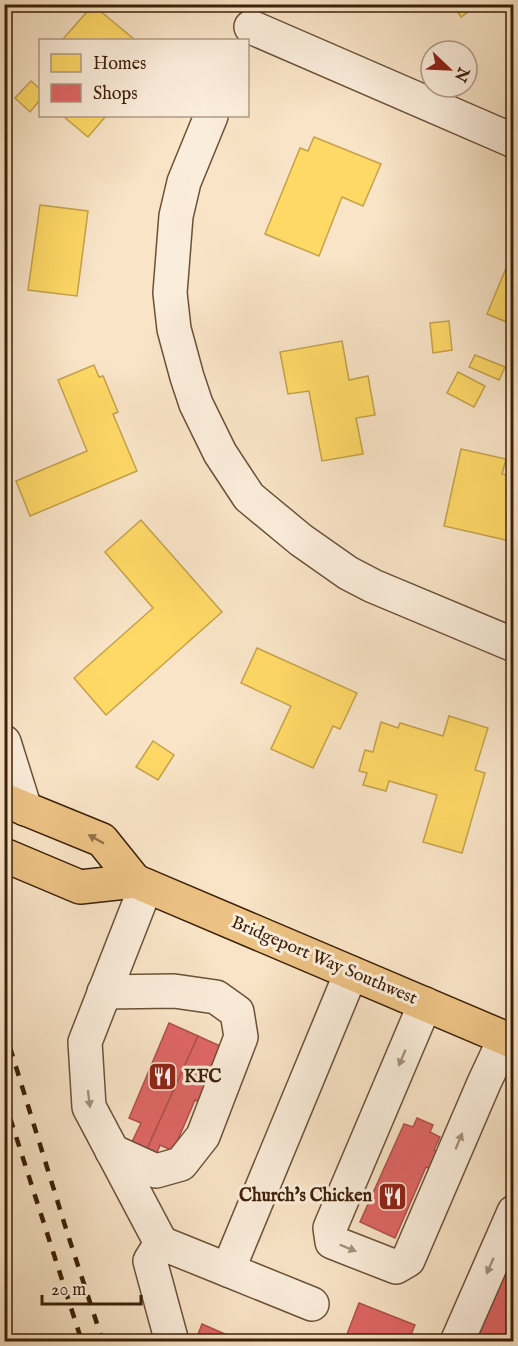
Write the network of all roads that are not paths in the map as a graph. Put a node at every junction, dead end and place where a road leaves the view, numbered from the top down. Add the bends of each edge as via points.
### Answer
1 (252, 24) edge
2 (211, 117) edge
3 (513, 141) edge
4 (513, 645) edge
5 (4, 742) edge
6 (15, 804) edge
7 (4, 855) edge
8 (140, 884) junction
9 (351, 973) junction
10 (105, 992) junction
11 (425, 1004) junction
12 (509, 1040) edge
13 (112, 1151) junction
14 (513, 1212) edge
15 (161, 1243) junction
16 (228, 1270) junction
17 (312, 1304) dead end
18 (172, 1341) edge
19 (457, 1341) edge

1 - 3 street
2 - 4 street via 184,182 176,216 171,293 174,329 187,377 220,453 249,497 348,573
5 - 6 street
8 -> 6 main road, Bridgeport Way Southwest via 102,840
7 - 8 main road, Bridgeport Way Southwest via 80,886
8 - 9 main road, Bridgeport Way Southwest
8 - 10 street
9 - 11 main road, Bridgeport Way Southwest
9 - 16 street
10 -> 13 street via 85,1042 88,1107
10 - 13 street via 174,991 216,997 237,1012 242,1037 203,1136 181,1164 156,1171
11 - 12 main road, Bridgeport Way Southwest
11 -> 12 street via 330,1228 332,1242 396,1268 408,1260 484,1083
13 - 15 street
14 -> 19 street
15 - 16 street
15 - 18 street via 150,1261
16 - 17 street

